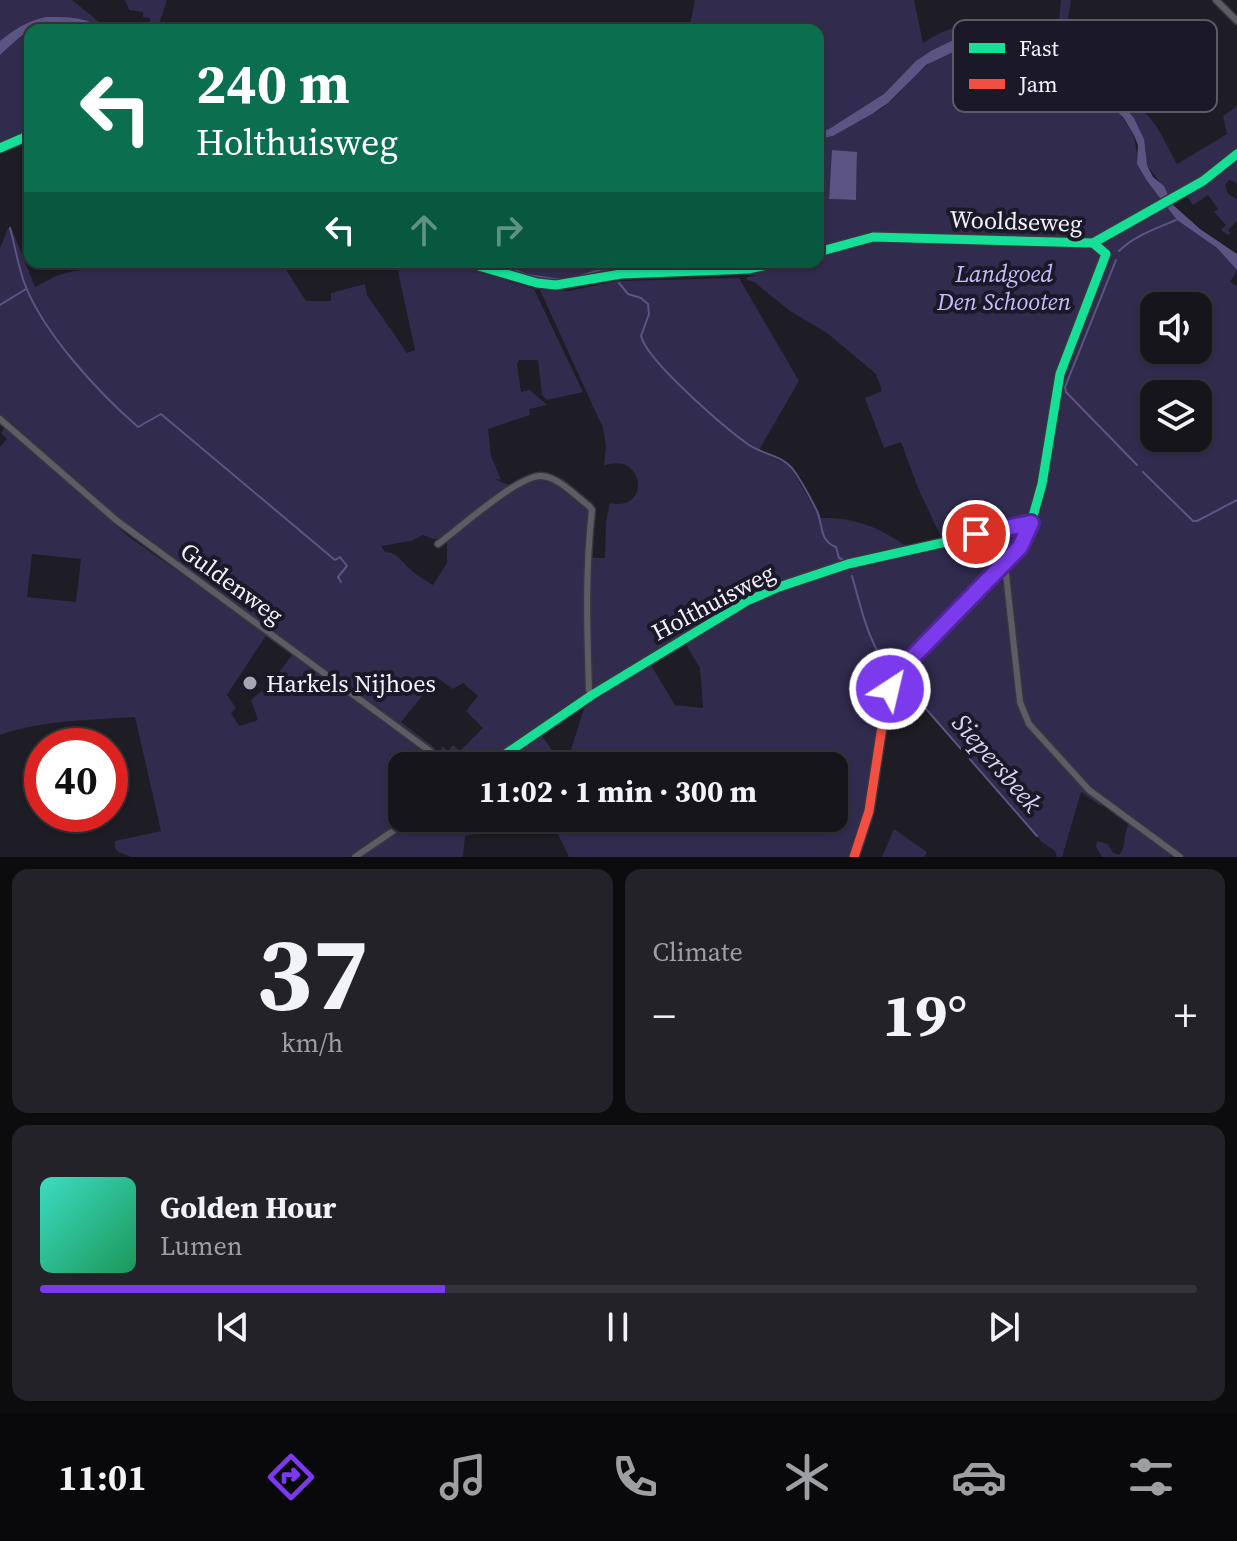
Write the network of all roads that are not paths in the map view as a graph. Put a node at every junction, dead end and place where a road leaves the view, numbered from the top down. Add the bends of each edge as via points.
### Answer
1 (1216, 0) edge
2 (1237, 21) edge
3 (24, 138) edge
4 (0, 148) edge
5 (1237, 154) edge
6 (1114, 233) junction
7 (1093, 243) junction
8 (824, 250) edge
9 (1106, 254) junction
10 (486, 268) edge
11 (753, 268) edge
12 (0, 419) edge
13 (1031, 523) junction
14 (438, 544) dead end
15 (1001, 567) junction
16 (592, 695) junction
17 (431, 752) edge
18 (509, 752) edge
19 (392, 832) edge
20 (355, 857) edge
21 (854, 857) edge
22 (1180, 857) edge

1 - 2 street
3 - 4 street
5 - 6 street, Wooldseweg
6 - 7 street, Wooldseweg
6 - 9 street
7 - 8 street, Wooldseweg via 873,237
7 - 9 street
9 - 13 street via 1059,377
10 - 11 street via 556,285 621,274
12 - 17 street, Guldenweg via 116,520
13 - 15 street via 1021,545
13 - 16 street, Holthuisweg via 848,564 779,587
14 - 16 street via 506,491 536,476 548,477 589,506
15 - 21 street via 892,683 869,811
15 - 22 street via 1020,702 1029,724 1089,790
16 - 18 street, Holthuisweg
19 - 20 street

